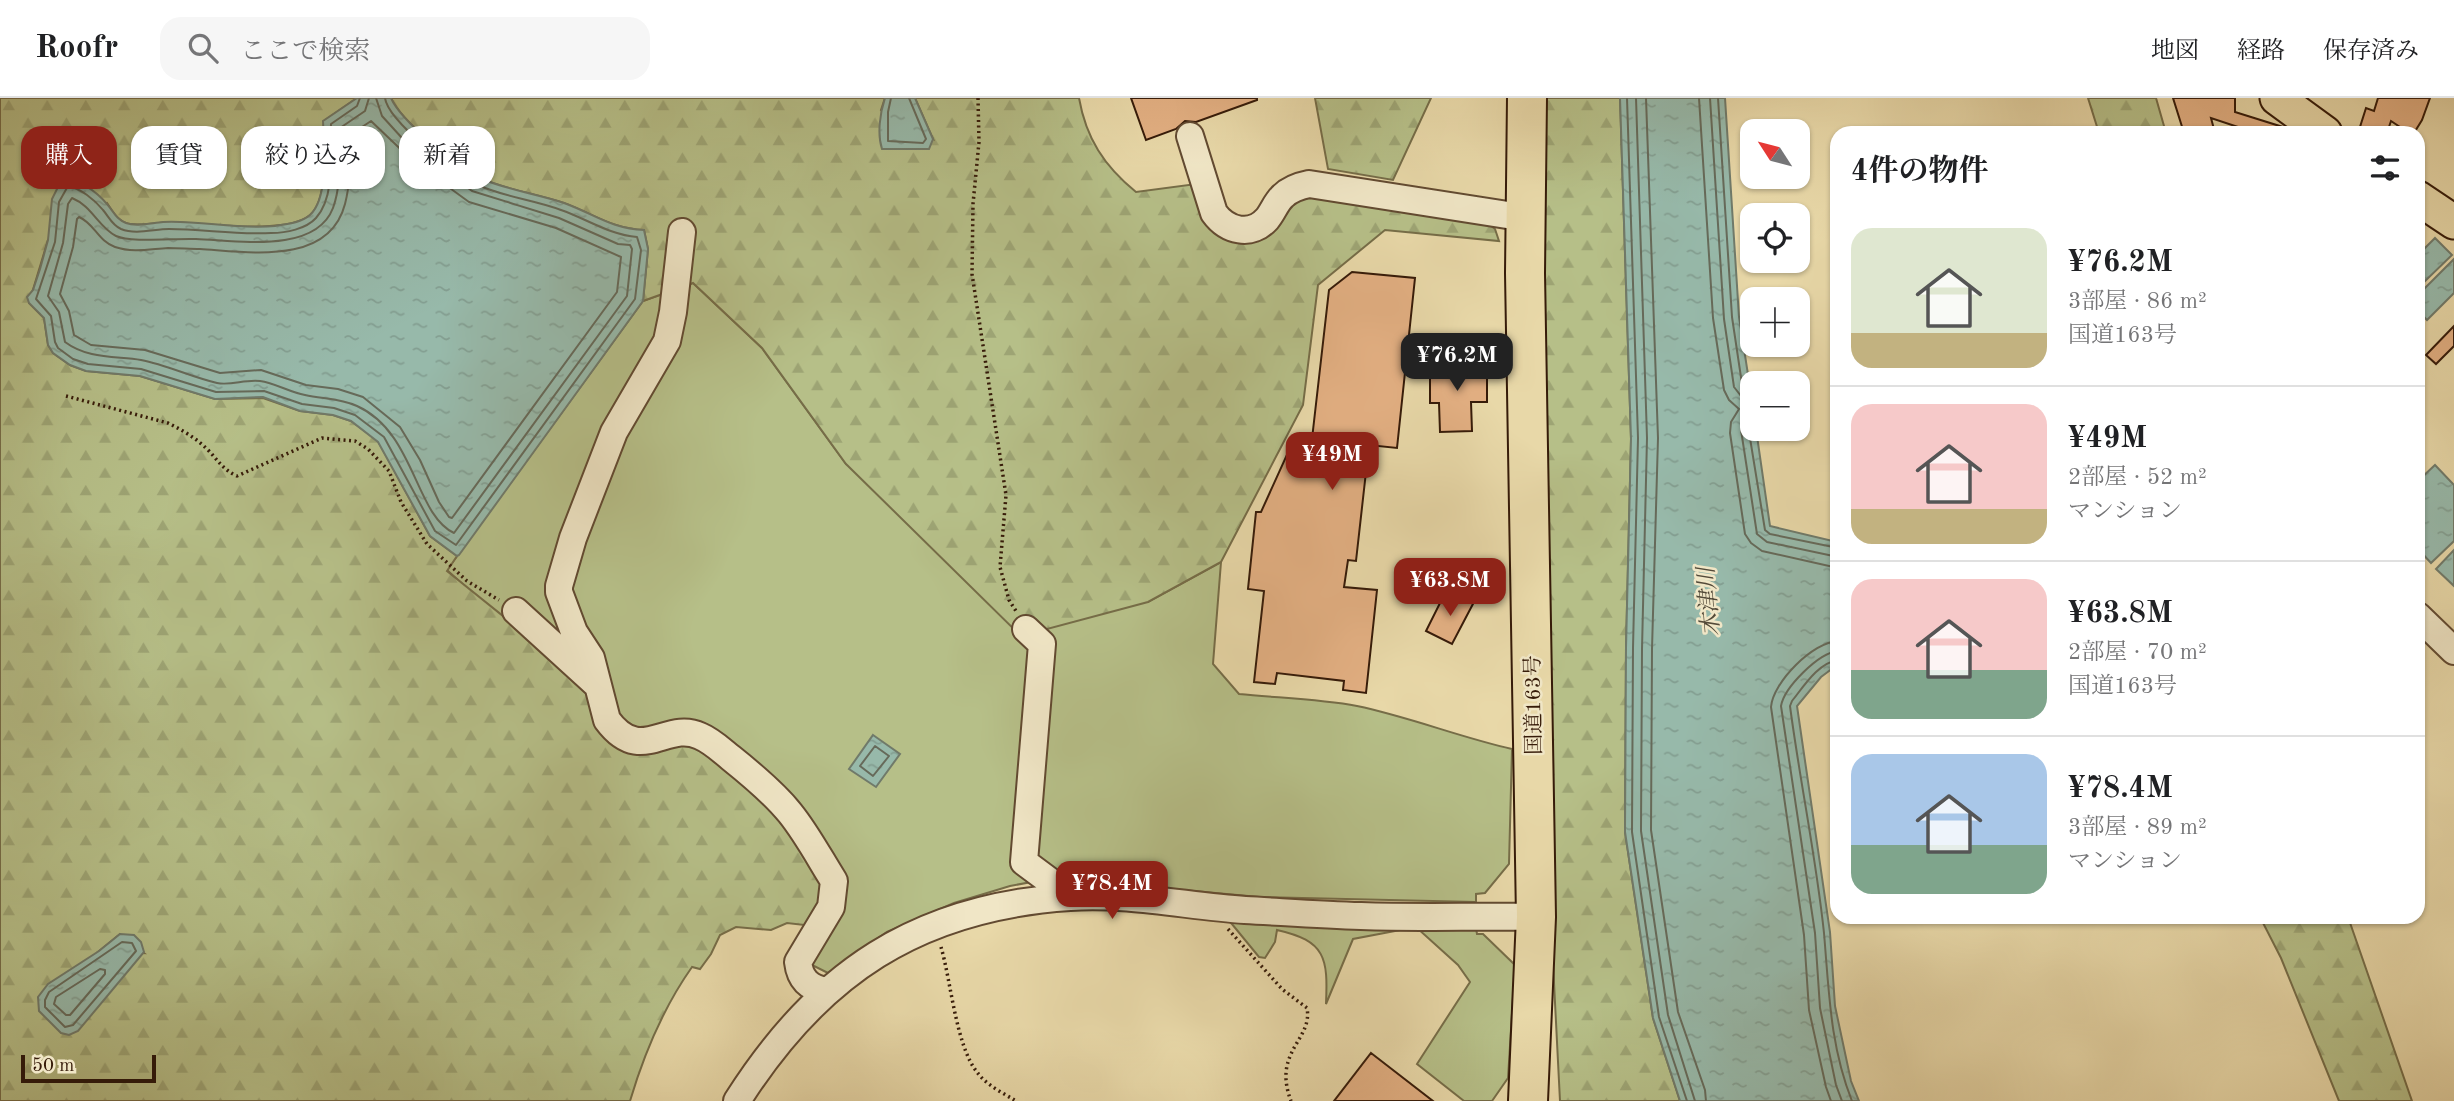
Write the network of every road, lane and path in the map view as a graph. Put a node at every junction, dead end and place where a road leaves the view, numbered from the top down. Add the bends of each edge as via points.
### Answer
1 (978, 98) edge
2 (1527, 98) edge
3 (2277, 98) edge
4 (2315, 126) edge
5 (1190, 136) dead end
6 (2425, 203) edge
7 (1527, 218) junction
8 (2454, 222) edge
9 (682, 232) dead end
10 (66, 396) dead end
11 (516, 611) joint
12 (2425, 624) edge
13 (1026, 629) joint
14 (2454, 651) edge
15 (599, 688) junction
16 (1071, 897) junction
17 (1212, 908) junction
18 (1536, 916) junction
19 (934, 924) junction
20 (826, 992) junction
21 (737, 1101) edge
22 (1016, 1101) edge
23 (1291, 1101) edge
24 (1528, 1101) edge

1 - 13 path via 972,274 1006,495 1000,567 1009,600
2 - 7 highway, 国道163号
3 - 4 main road
5 - 7 street via 1214,213 1233,229 1258,227 1281,197 1308,184
6 - 8 main road
7 - 18 highway, 国道163号
9 - 15 street via 667,341 614,432 559,586 574,632 591,658
10 - 11 path via 180,429 237,476 322,438 355,441 388,471 427,544 467,581
11 - 15 street
12 - 14 street
13 - 16 street via 1042,644 1024,862
15 - 20 street via 607,720 619,734 644,741 679,733 702,736 790,813 834,881 831,906 798,962 807,984
16 - 17 street
16 - 19 street via 1007,904
17 - 18 street via 1360,916
17 - 23 path via 1268,974 1307,1008 1309,1017 1286,1062
18 - 24 highway, 国道163号
19 - 20 street via 859,965
19 - 22 path via 957,1024 972,1064 983,1078
20 - 21 street via 774,1047

